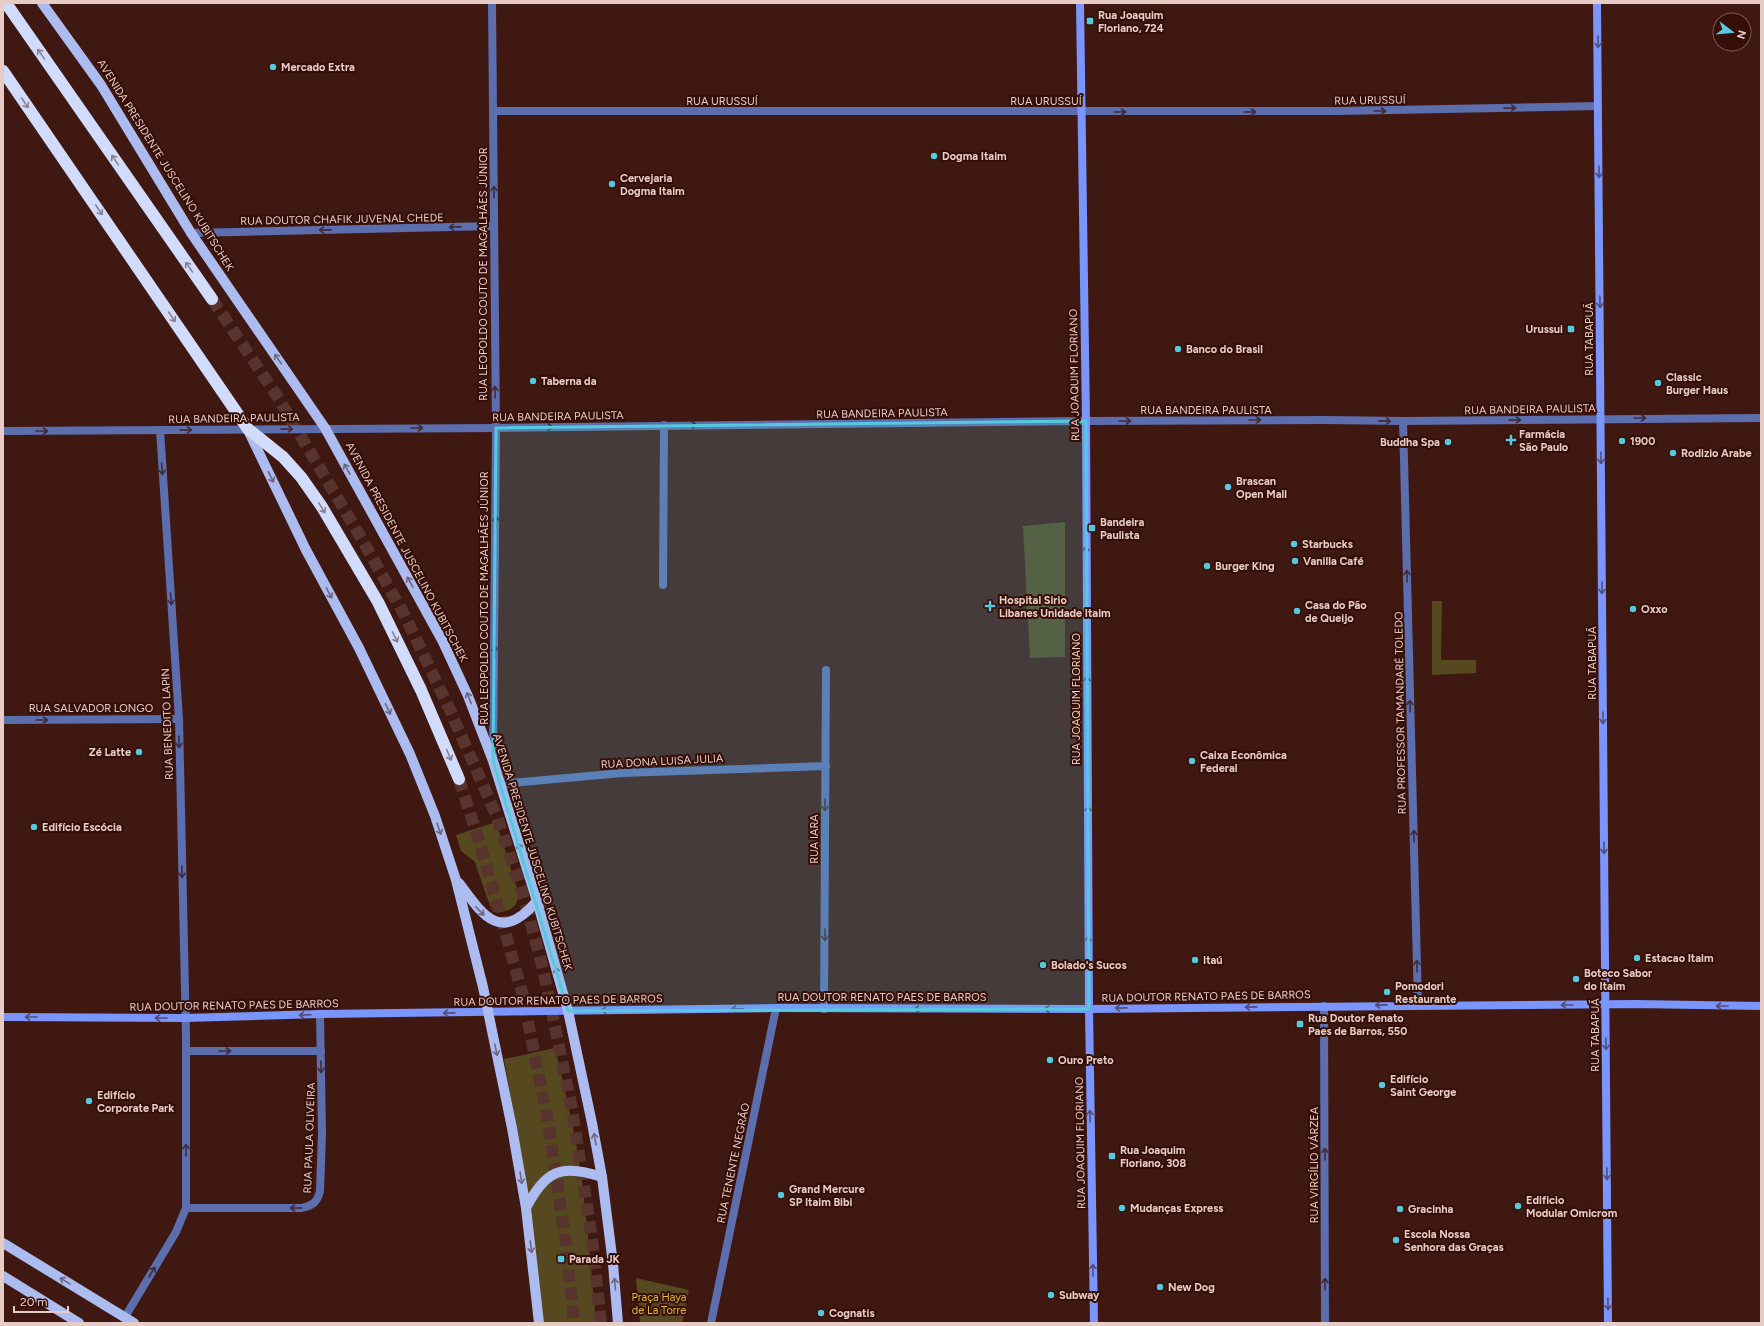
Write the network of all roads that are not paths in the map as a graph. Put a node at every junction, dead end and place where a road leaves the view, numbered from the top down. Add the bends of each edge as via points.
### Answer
1 (6, 3) edge
2 (42, 3) edge
3 (492, 3) edge
4 (1080, 3) edge
5 (1597, 3) edge
6 (3, 71) edge
7 (1598, 106) junction
8 (493, 112) junction
9 (1081, 112) junction
10 (494, 226) junction
11 (191, 234) junction
12 (212, 299) tunnel mouth
13 (1761, 418) edge
14 (1601, 419) junction
15 (1086, 421) junction
16 (1403, 421) junction
17 (664, 425) junction
18 (325, 428) junction
19 (496, 428) junction
20 (248, 429) junction
21 (160, 430) junction
22 (3, 431) edge
23 (663, 585) dead end
24 (826, 670) dead end
25 (179, 719) junction
26 (3, 720) edge
27 (493, 761) junction
28 (826, 766) junction
29 (459, 779) tunnel mouth
30 (500, 784) junction
31 (456, 880) junction
32 (537, 901) junction
33 (1418, 1005) junction
34 (1606, 1005) junction
35 (1324, 1006) junction
36 (1761, 1006) edge
37 (776, 1008) junction
38 (824, 1009) junction
39 (1089, 1009) junction
40 (568, 1011) junction
41 (488, 1012) junction
42 (320, 1014) junction
43 (3, 1017) edge
44 (185, 1018) junction
45 (186, 1051) junction
46 (321, 1051) junction
47 (602, 1177) junction
48 (186, 1208) junction
49 (526, 1208) junction
50 (3, 1243) edge
51 (3, 1276) edge
52 (125, 1317) junction
53 (79, 1323) edge
54 (134, 1323) edge
55 (539, 1323) edge
56 (618, 1323) edge
57 (711, 1323) edge
58 (1094, 1323) edge
59 (1325, 1323) edge
60 (1608, 1323) edge

12 -> 1 highway
2 - 11 main road, AVENIDA PRESIDENTE JUSCELINO KUBITSCHEK via 101,85
3 - 8 street, RUA LEOPOLDO COUTO DE MAGALHÃES JÚNIOR
4 - 9 street, RUA JOAQUIM FLORIANO
5 -> 7 street, RUA TABAPUÃ
6 -> 20 highway
9 -> 7 street, RUA URUSSUÍ via 1388,111
7 -> 14 street, RUA TABAPUÃ
8 - 9 street, RUA URUSSUÍ
10 -> 8 street, RUA LEOPOLDO COUTO DE MAGALHÃES JÚNIOR
9 - 15 street, RUA JOAQUIM FLORIANO
10 -> 11 street, RUA DOUTOR CHAFIK JUVENAL CHEDE
19 -> 10 street, RUA LEOPOLDO COUTO DE MAGALHÃES JÚNIOR
18 -> 11 main road, AVENIDA PRESIDENTE JUSCELINO KUBITSCHEK
14 -> 13 street, RUA BANDEIRA PAULISTA
16 -> 14 street, RUA BANDEIRA PAULISTA
14 -> 34 street, RUA TABAPUÃ
15 -> 16 street, RUA BANDEIRA PAULISTA
17 -> 15 street, RUA BANDEIRA PAULISTA
39 -> 15 street, RUA JOAQUIM FLORIANO
33 -> 16 street, RUA PROFESSOR TAMANDARÉ TOLEDO
19 -> 17 street, RUA BANDEIRA PAULISTA
17 - 23 street
18 -> 19 street, RUA BANDEIRA PAULISTA
20 -> 18 street, RUA BANDEIRA PAULISTA
27 -> 18 main road, AVENIDA PRESIDENTE JUSCELINO KUBITSCHEK via 468,696 442,640
27 -> 19 street, RUA LEOPOLDO COUTO DE MAGALHÃES JÚNIOR
21 -> 20 street, RUA BANDEIRA PAULISTA
20 -> 29 highway via 283,457 301,477 326,514 378,602 421,690
20 -> 31 main road via 306,550 359,648 410,754 435,816
22 -> 21 street, RUA BANDEIRA PAULISTA
21 -> 25 street, RUA BENEDITO LAPIN
24 - 28 street, RUA IARA
26 -> 25 street, RUA SALVADOR LONGO
25 -> 44 street, RUA BENEDITO LAPIN
27 - 30 main road, AVENIDA PRESIDENTE JUSCELINO KUBITSCHEK
28 - 30 street, RUA DONA LUISA JULIA via 622,773
28 -> 38 street, RUA IARA
32 -> 30 main road, AVENIDA PRESIDENTE JUSCELINO KUBITSCHEK
31 -> 32 main road via 481,912 499,922 509,923 518,919
31 - 41 main road
40 -> 32 main road, AVENIDA PRESIDENTE JUSCELINO KUBITSCHEK
34 -> 33 street, RUA DOUTOR RENATO PAES DE BARROS
33 -> 35 street, RUA DOUTOR RENATO PAES DE BARROS
36 -> 34 street, RUA DOUTOR RENATO PAES DE BARROS
34 -> 60 street, RUA TABAPUÃ
35 -> 39 street, RUA DOUTOR RENATO PAES DE BARROS
59 -> 35 street, RUA VIRGÍLIO VÁRZEA
37 - 38 street, RUA DOUTOR RENATO PAES DE BARROS
37 -> 40 street, RUA DOUTOR RENATO PAES DE BARROS
37 - 57 street, RUA TENENTE NEGRÃO
39 -> 38 street, RUA DOUTOR RENATO PAES DE BARROS
58 -> 39 street, RUA JOAQUIM FLORIANO
40 - 41 street, RUA DOUTOR RENATO PAES DE BARROS
47 -> 40 main road, AVENIDA PRESIDENTE JUSCELINO KUBITSCHEK
41 -> 42 street, RUA DOUTOR RENATO PAES DE BARROS
41 -> 49 main road
42 -> 44 street, RUA DOUTOR RENATO PAES DE BARROS
42 - 46 street, RUA PAULA OLIVEIRA
44 -> 43 street, RUA DOUTOR RENATO PAES DE BARROS
44 - 45 street, RUA BENEDITO LAPIN
45 -> 46 street
48 -> 45 street, RUA BENEDITO LAPIN
46 -> 48 street, RUA PAULA OLIVEIRA via 320,1191 313,1206
47 - 49 main road via 580,1171 556,1173 545,1178 535,1190
56 -> 47 main road, AVENIDA PRESIDENTE JUSCELINO KUBITSCHEK
52 -> 48 street via 176,1232
49 -> 55 main road
52 -> 50 main road
51 - 53 main road
52 - 54 main road

